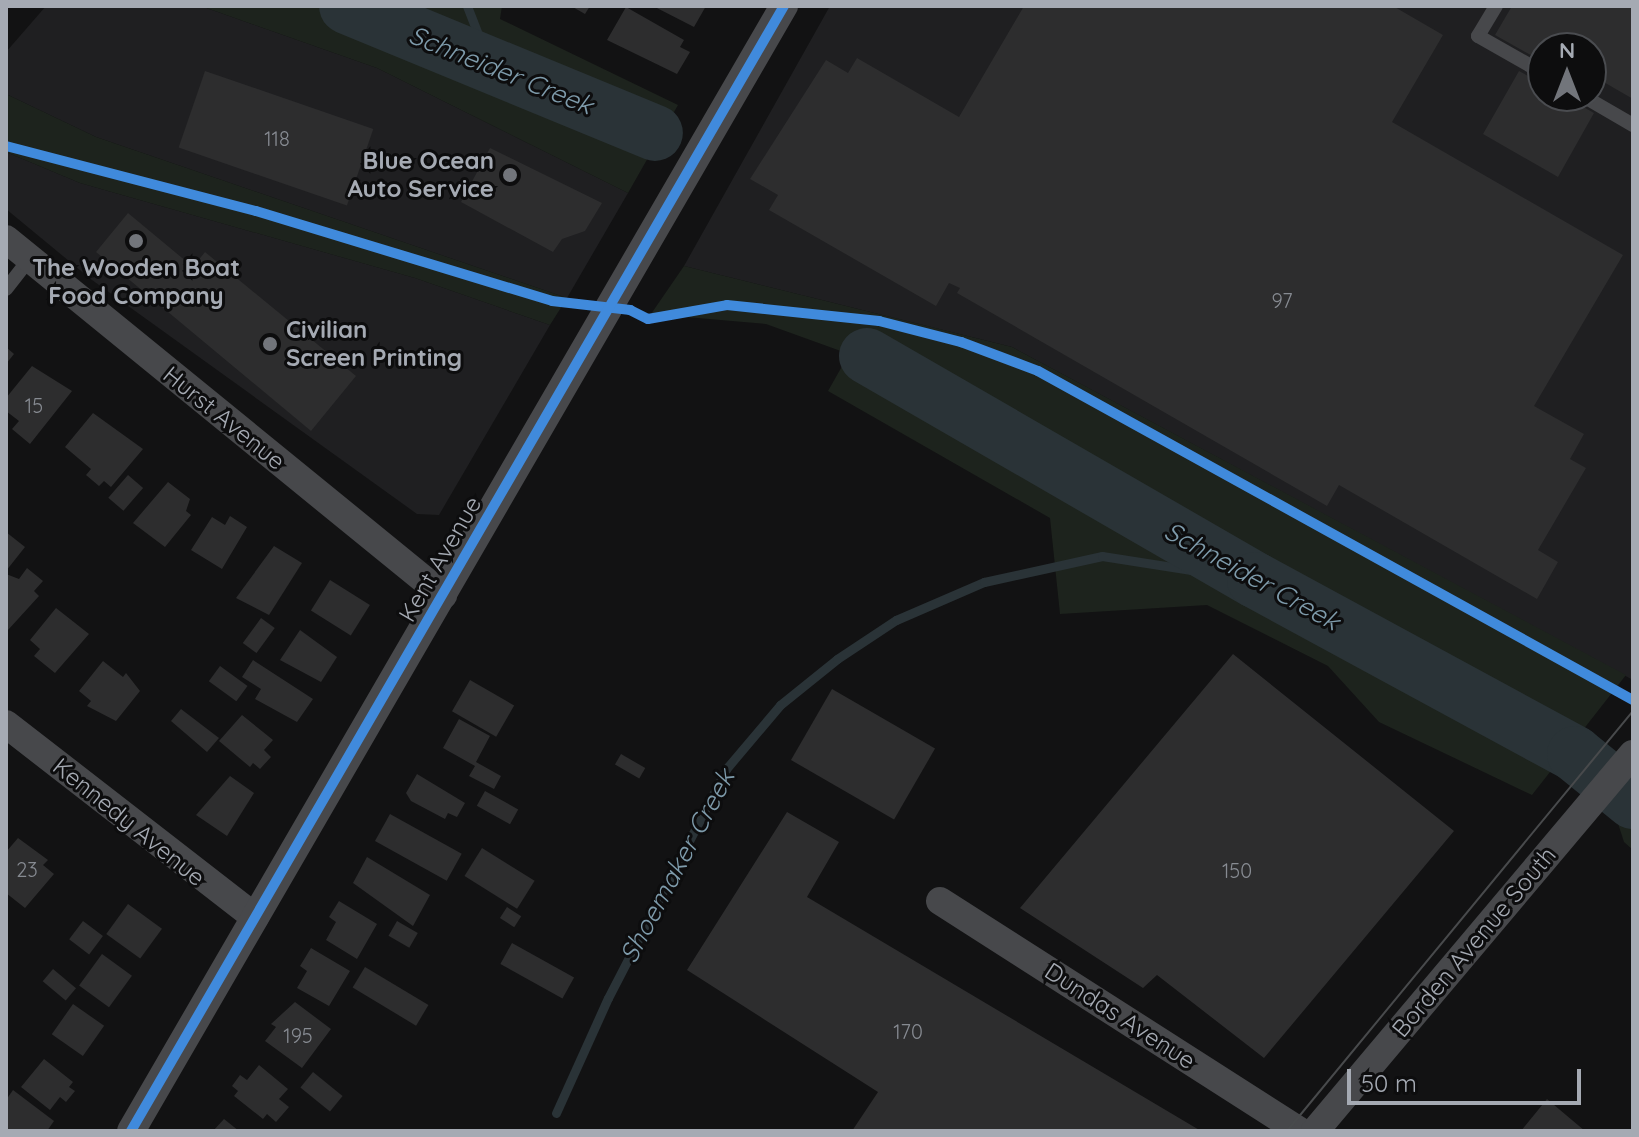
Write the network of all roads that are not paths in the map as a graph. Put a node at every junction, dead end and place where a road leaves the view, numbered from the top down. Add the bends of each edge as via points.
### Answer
1 (784, 6) edge
2 (1496, 6) edge
3 (1527, 64) edge
4 (1607, 110) edge
5 (1633, 125) edge
6 (6, 239) edge
7 (30, 258) junction
8 (6, 289) edge
9 (443, 595) junction
10 (6, 724) edge
11 (1633, 754) edge
12 (940, 901) dead end
13 (255, 917) junction
14 (131, 1131) edge
15 (1299, 1131) edge
16 (1315, 1131) edge

1 - 9 street, Kent Avenue
2 - 3 lane via 1478,36
4 - 5 lane
6 - 7 street, Hurst Avenue
7 - 8 lane
7 - 9 street, Hurst Avenue
9 - 13 street, Kent Avenue
10 - 13 street, Kennedy Avenue
11 - 16 street, Borden Avenue South
12 - 15 street, Dundas Avenue
13 - 14 street, Kent Avenue

